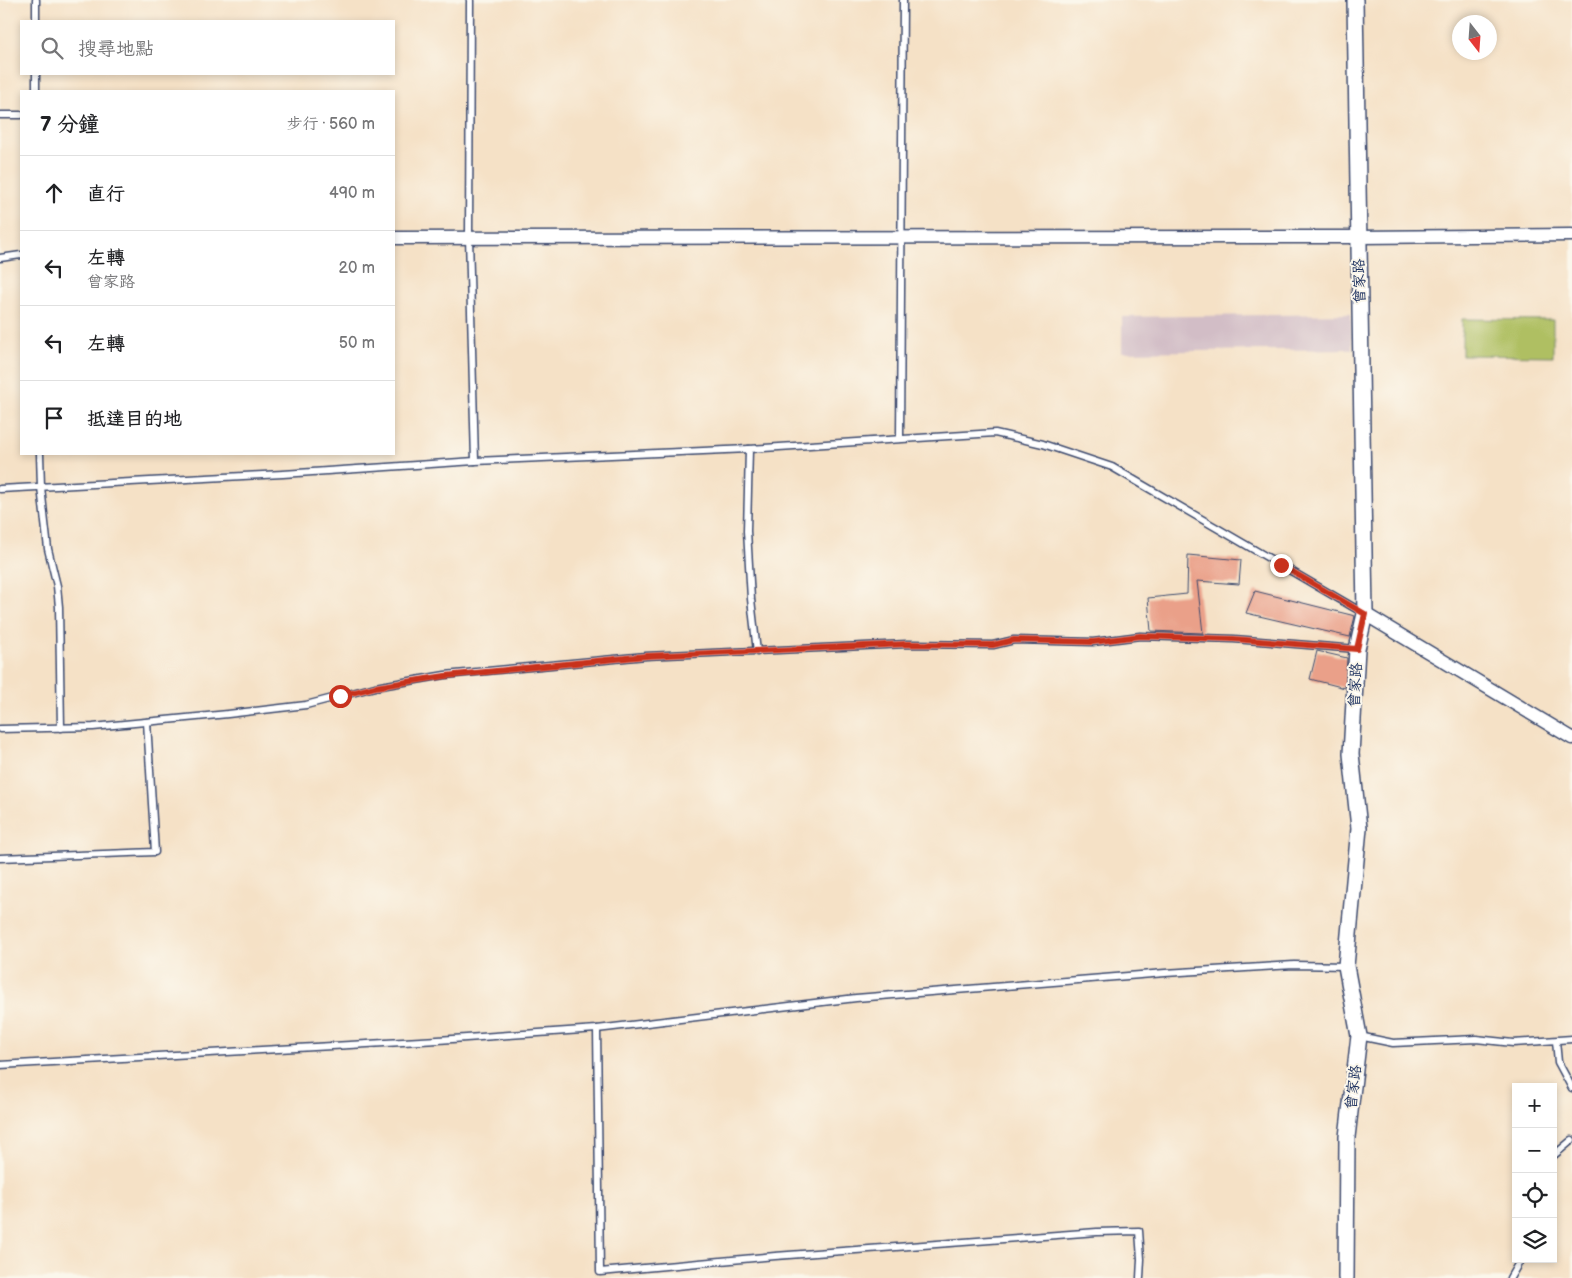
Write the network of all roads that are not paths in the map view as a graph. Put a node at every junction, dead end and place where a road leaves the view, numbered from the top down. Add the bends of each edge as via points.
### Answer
1 (36, 0) edge
2 (470, 0) edge
3 (903, 0) edge
4 (1355, 0) edge
5 (36, 20) edge
6 (36, 75) edge
7 (36, 90) edge
8 (0, 115) edge
9 (20, 115) edge
10 (1572, 235) edge
11 (902, 236) junction
12 (1358, 236) junction
13 (469, 237) junction
14 (395, 238) edge
15 (20, 255) edge
16 (0, 258) edge
17 (900, 438) junction
18 (749, 449) junction
19 (40, 455) edge
20 (475, 460) junction
21 (40, 487) junction
22 (0, 489) edge
23 (1365, 608) junction
24 (1357, 649) junction
25 (757, 652) junction
26 (148, 722) junction
27 (60, 728) junction
28 (0, 729) edge
29 (1572, 738) edge
30 (0, 858) edge
31 (1346, 966) junction
32 (596, 1029) junction
33 (1359, 1036) junction
34 (1572, 1040) edge
35 (1556, 1041) junction
36 (0, 1066) edge
37 (1572, 1088) edge
38 (1572, 1140) edge
39 (1557, 1153) edge
40 (1519, 1263) edge
41 (1140, 1278) edge
42 (1346, 1278) edge
43 (1510, 1278) edge

1 - 5 lane
2 - 13 lane
3 - 11 lane
4 - 12 street, 曾家路
6 - 7 lane
8 - 9 lane
10 - 12 street
11 - 12 street
11 - 13 street
11 - 17 lane
12 - 23 street, 曾家路
13 - 14 street
13 - 20 lane
15 - 16 lane
17 - 18 lane
17 - 23 lane via 995,433 1043,444 1112,467
18 - 20 lane
18 - 25 lane via 747,531
19 - 21 lane
20 - 21 lane
21 - 22 lane
21 - 27 lane via 59,607
23 - 24 street, 曾家路
23 - 29 street
24 - 25 lane via 1234,639 1140,636 1093,642 1014,640 993,645 907,644
24 - 31 street, 曾家路 via 1351,754 1359,828
25 - 26 lane via 646,656 445,676 375,687 306,705
26 - 27 lane
26 - 30 lane via 155,852
27 - 28 lane
31 - 32 lane via 1294,965 1164,973 856,998
31 - 33 street, 曾家路
32 - 36 lane
32 - 41 lane via 600,1272 775,1256 1139,1231
33 - 35 lane via 1393,1043 1476,1039 1513,1043
33 - 42 street, 曾家路 via 1347,1137
34 - 35 lane
35 - 37 lane via 1558,1062
38 - 39 lane
40 - 43 lane

